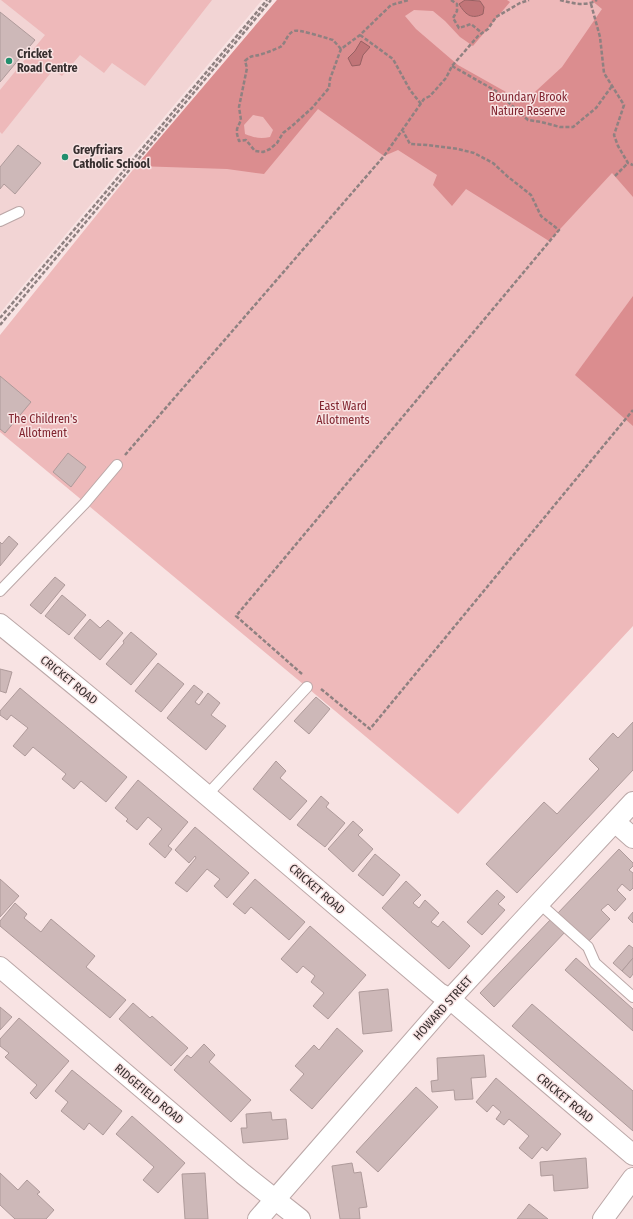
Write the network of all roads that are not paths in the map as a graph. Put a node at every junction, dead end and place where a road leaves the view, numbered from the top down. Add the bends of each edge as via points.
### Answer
1 (20, 212) dead end
2 (0, 221) edge
3 (117, 465) road end
4 (0, 592) edge
5 (0, 624) edge
6 (309, 684) road end
7 (207, 795) junction
8 (633, 802) edge
9 (615, 822) junction
10 (633, 838) edge
11 (539, 903) junction
12 (0, 967) edge
13 (633, 997) edge
14 (450, 999) junction
15 (633, 1155) edge
16 (633, 1178) edge
17 (275, 1200) junction
18 (258, 1219) edge
19 (300, 1219) edge
20 (602, 1219) edge

1 - 2 lane
3 - 4 lane via 85,503
5 - 7 street, CRICKET ROAD
6 - 7 lane
7 - 14 street, CRICKET ROAD via 439,993
8 - 9 street, HOWARD STREET
9 - 10 street
9 - 11 street, HOWARD STREET
11 - 13 lane via 588,947 595,963
11 - 14 street, HOWARD STREET
12 - 17 street, RIDGEFIELD ROAD
14 - 15 street, CRICKET ROAD
14 - 17 street, HOWARD STREET
16 - 20 street
17 - 18 street, HOWARD STREET
17 - 19 street, RIDGEFIELD ROAD

